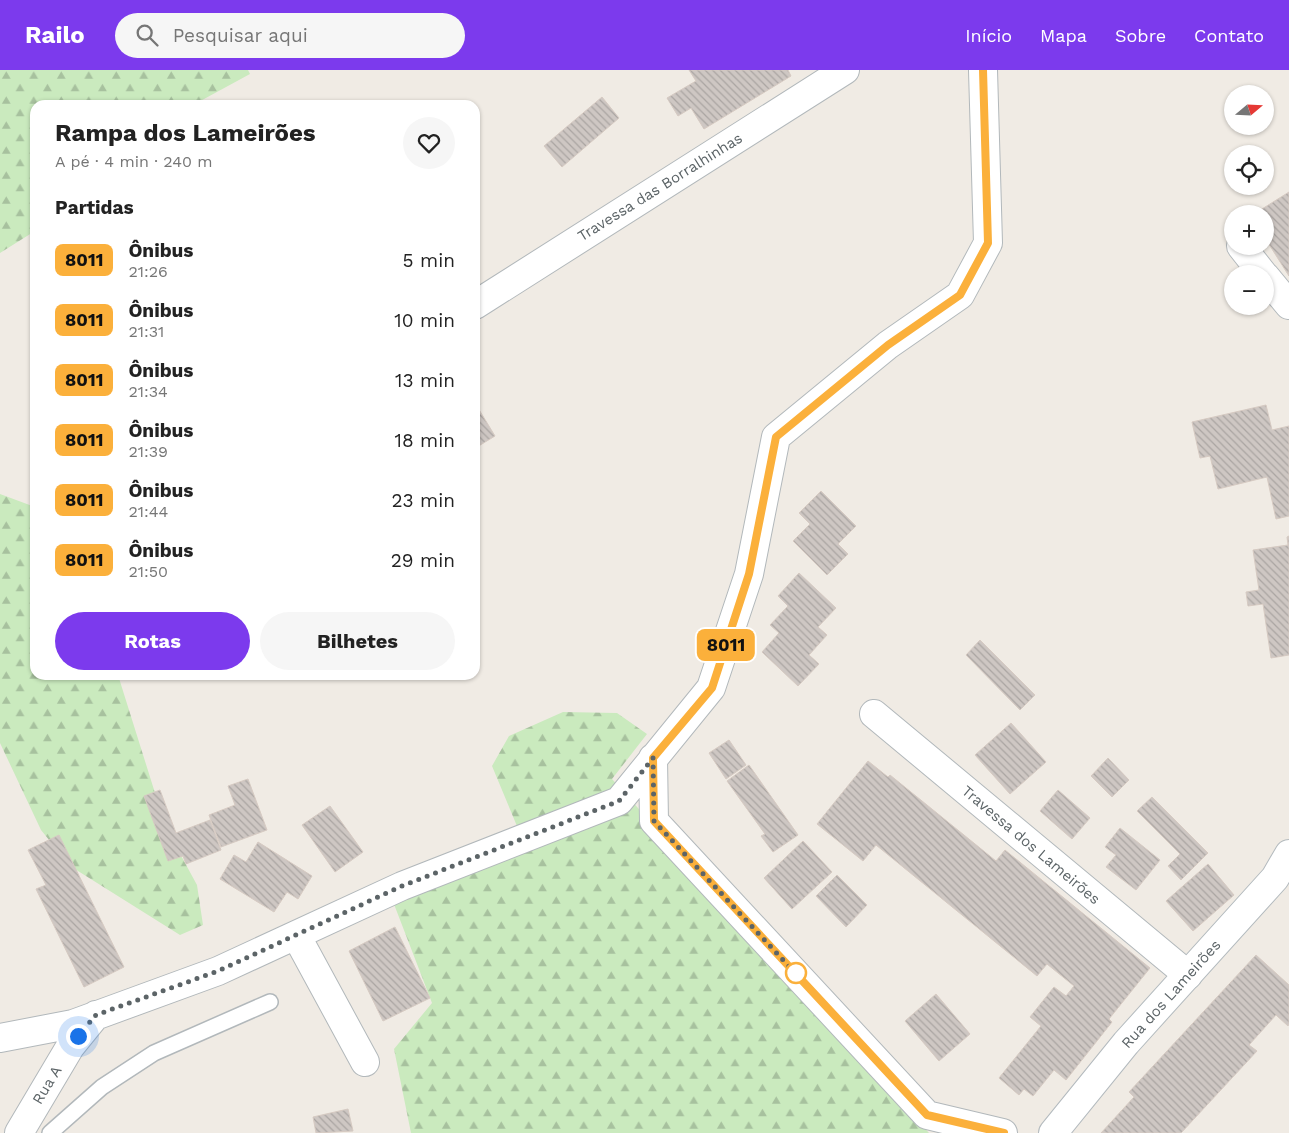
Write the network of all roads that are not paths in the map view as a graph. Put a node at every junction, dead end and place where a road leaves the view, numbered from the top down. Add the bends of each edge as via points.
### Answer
1 (844, 70) edge
2 (982, 70) edge
3 (1248, 255) edge
4 (1256, 265) edge
5 (1274, 287) edge
6 (480, 302) edge
7 (1289, 305) edge
8 (874, 714) dead end
9 (653, 758) junction
10 (1289, 854) edge
11 (296, 936) junction
12 (1188, 975) junction
13 (270, 1002) dead end
14 (96, 1015) junction
15 (0, 1038) edge
16 (365, 1062) dead end
17 (919, 1124) edge
18 (19, 1133) edge
19 (50, 1133) edge
20 (1004, 1133) edge
21 (1053, 1133) edge

1 - 6 street, Travessa das Borralhinhas
2 - 9 street via 988,243 960,295 888,345 776,437 749,574 712,688
3 - 4 street
5 - 7 street
8 - 12 street, Travessa dos Lameirões
9 - 11 street via 619,801 402,886
9 - 17 street via 654,821
10 - 12 street, Rua dos Lameirões via 1275,878
11 - 14 street via 218,971
11 - 16 street
12 - 21 street, Rua dos Lameirões via 1126,1043
13 - 19 lane via 154,1053 102,1087
14 - 15 street via 73,1024
14 - 18 street, Rua A via 70,1047
17 - 20 street

